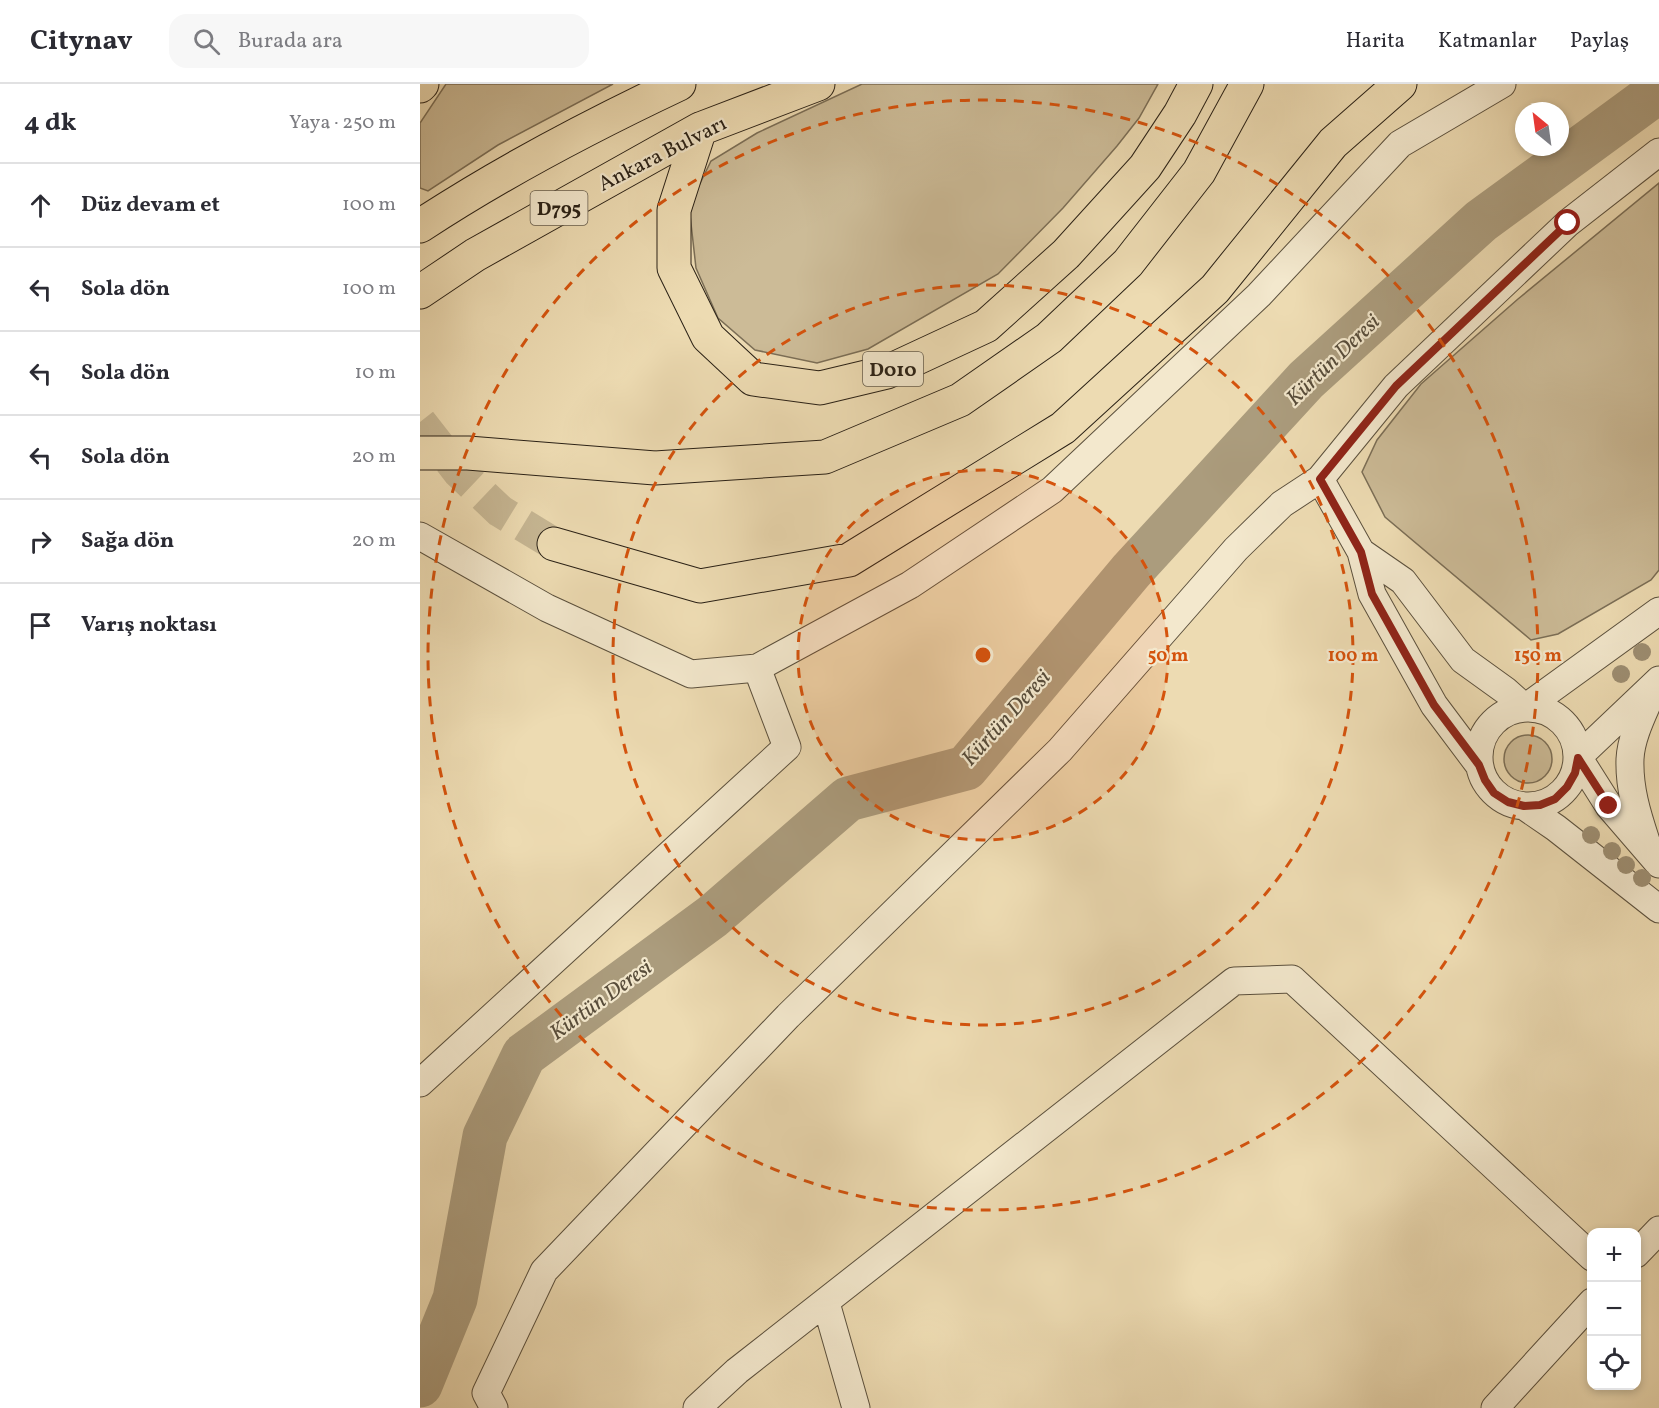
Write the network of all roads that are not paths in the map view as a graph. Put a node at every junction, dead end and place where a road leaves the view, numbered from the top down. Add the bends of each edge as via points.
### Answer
1 (679, 84) edge
2 (818, 84) edge
3 (1196, 84) edge
4 (1247, 84) edge
5 (1400, 84) edge
6 (1502, 84) edge
7 (700, 129) junction
8 (1659, 152) edge
9 (420, 226) edge
10 (420, 292) edge
11 (420, 453) edge
12 (1320, 479) junction
13 (420, 536) edge
14 (554, 544) tunnel mouth
15 (1361, 552) junction
16 (1659, 611) edge
17 (757, 668) junction
18 (1658, 681) edge
19 (1525, 708) junction
20 (1578, 758) junction
21 (1479, 765) junction
22 (1524, 806) junction
23 (1654, 859) edge
24 (1659, 909) edge
25 (420, 1083) edge
26 (1659, 1230) edge
27 (1641, 1249) edge
28 (1587, 1252) edge
29 (826, 1303) junction
30 (1587, 1307) edge
31 (495, 1408) edge
32 (697, 1408) edge
33 (856, 1408) edge
34 (1495, 1408) edge

1 - 9 highway, D795 via 473,191
2 - 7 highway, Ankara Bulvarı
3 - 7 highway, D010 via 1145,167 1066,254 986,326 887,372 820,387 753,379 708,337 674,268 674,210
4 - 11 highway via 1199,172 1128,263 1049,338 960,400 825,457 655,468 468,453
5 - 14 highway via 1333,143 1215,289 1063,428 849,560 699,585
6 - 17 street via 1400,144 1259,295 1052,490 910,585
7 - 10 highway, Ankara Bulvarı / D795 via 475,255
8 - 12 street via 1568,223 1405,378
12 - 15 street
12 - 31 street via 1282,504 1236,549 1060,750 788,1016 544,1271 486,1393
13 - 17 street via 547,608 691,674
15 - 19 street via 1403,581 1463,660
15 - 21 street via 1372,594 1434,705
16 - 19 street
17 - 25 street via 787,747
18 - 20 street
18 - 23 street via 1638,726 1630,758 1633,804
19 - 20 street via 1541,709 1568,727
19 - 21 street via 1495,720 1485,733
20 - 22 street via 1575,773 1555,799
20 - 23 street via 1609,806
21 - 22 street via 1494,793
22 - 24 street
26 - 27 street
28 - 29 street via 1292,979 1234,981
29 - 32 street via 737,1371
29 - 33 street
30 - 34 street

